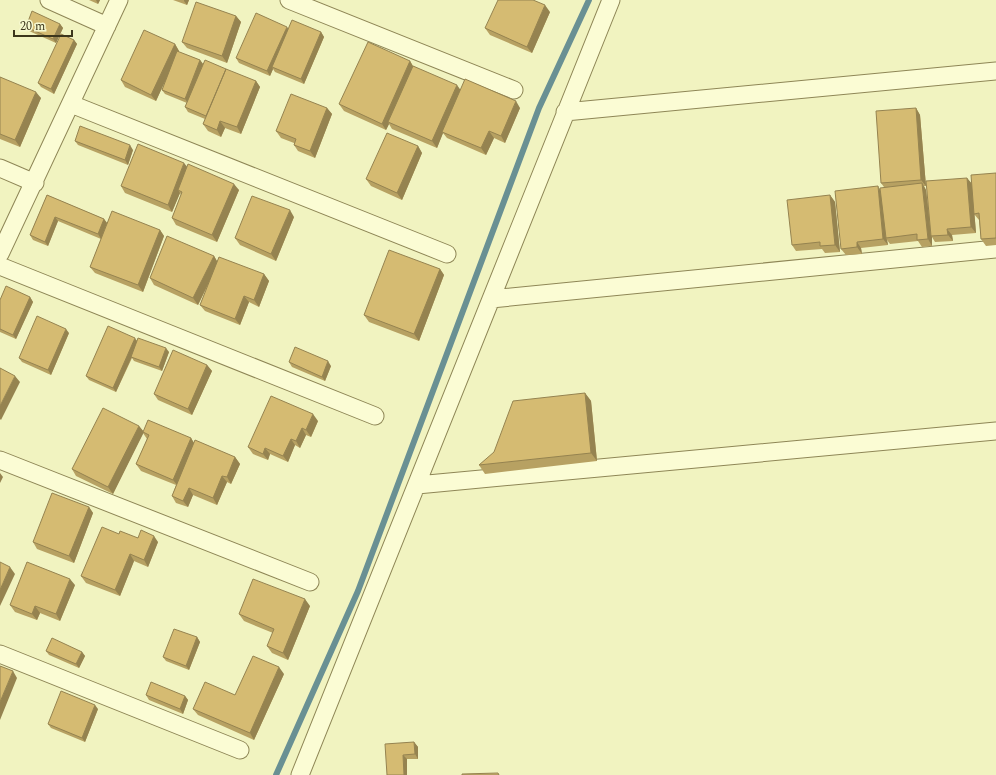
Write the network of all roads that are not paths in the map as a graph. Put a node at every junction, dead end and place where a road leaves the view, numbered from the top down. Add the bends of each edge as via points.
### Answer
1 (49, 0) edge
2 (119, 0) edge
3 (289, 0) edge
4 (611, 0) edge
5 (107, 26) junction
6 (996, 71) edge
7 (514, 90) dead end
8 (71, 104) junction
9 (565, 112) junction
10 (0, 168) edge
11 (35, 183) junction
12 (996, 249) edge
13 (0, 254) edge
14 (447, 254) dead end
15 (0, 266) edge
16 (491, 299) junction
17 (375, 416) dead end
18 (996, 431) edge
19 (0, 460) edge
20 (417, 485) junction
21 (310, 582) dead end
22 (0, 654) edge
23 (240, 750) dead end
24 (300, 775) edge

1 - 5 street
2 - 5 street
3 - 7 street
4 - 9 street
5 - 8 street
6 - 9 street
8 - 11 street
8 - 14 street
9 - 16 street
10 - 11 street
11 - 13 street
12 - 16 street
15 - 17 street
16 - 20 street
18 - 20 street
19 - 21 street
20 - 24 street
22 - 23 street

